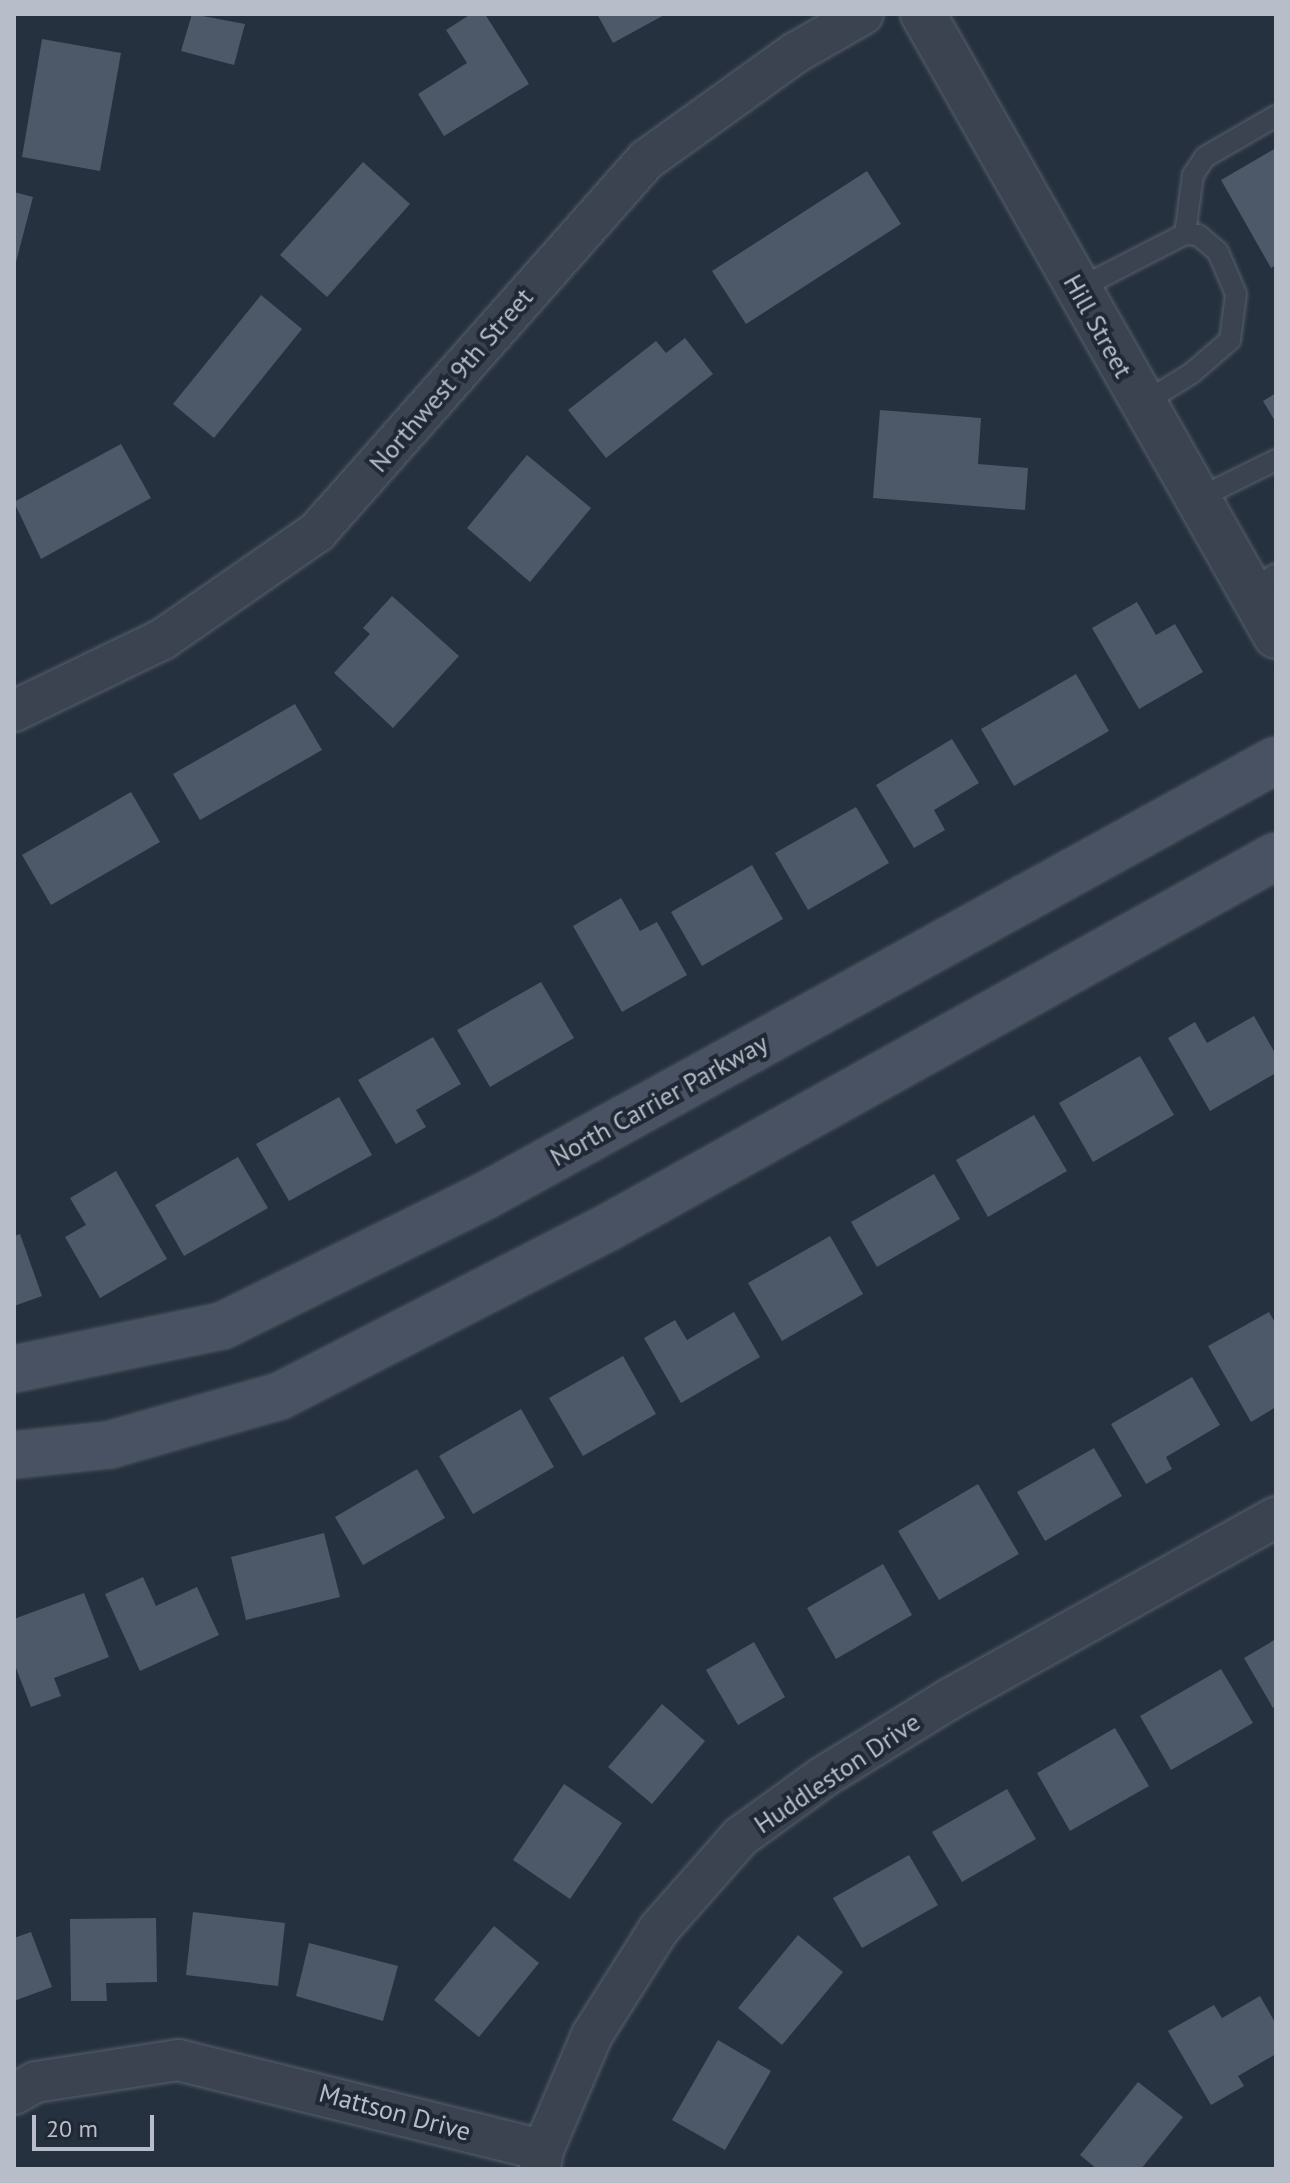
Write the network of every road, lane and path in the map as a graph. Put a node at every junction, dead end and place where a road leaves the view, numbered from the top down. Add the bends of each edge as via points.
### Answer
1 (863, 14) edge
2 (923, 14) edge
3 (1276, 116) edge
4 (1185, 234) junction
5 (1078, 289) junction
6 (1142, 404) junction
7 (1276, 460) edge
8 (1195, 500) junction
9 (1262, 582) edge
10 (1276, 636) edge
11 (14, 711) edge
12 (1276, 760) edge
13 (1276, 856) edge
14 (14, 1369) edge
15 (14, 1455) edge
16 (1276, 1517) edge
17 (14, 2094) edge
18 (542, 2159) edge

1 - 11 street, Northwest 9th Street via 795,53 646,160 317,532 163,639
2 - 5 street, Hill Street
3 - 4 lane via 1205,157 1193,175
4 - 5 lane
4 - 6 lane via 1198,235 1218,252 1236,294 1235,325 1230,340 1214,355
5 - 6 street, Hill Street
6 - 8 street, Hill Street
7 - 8 lane
8 - 9 street, Hill Street
9 - 10 street, Hill Street
12 - 14 main road, North Carrier Parkway via 483,1197 222,1326
13 - 15 main road via 607,1228 280,1396 109,1445
16 - 18 street, Huddleston Drive via 951,1698 823,1777 740,1837 659,1929 592,2035
17 - 18 street, Mattson Drive via 36,2082 178,2060

